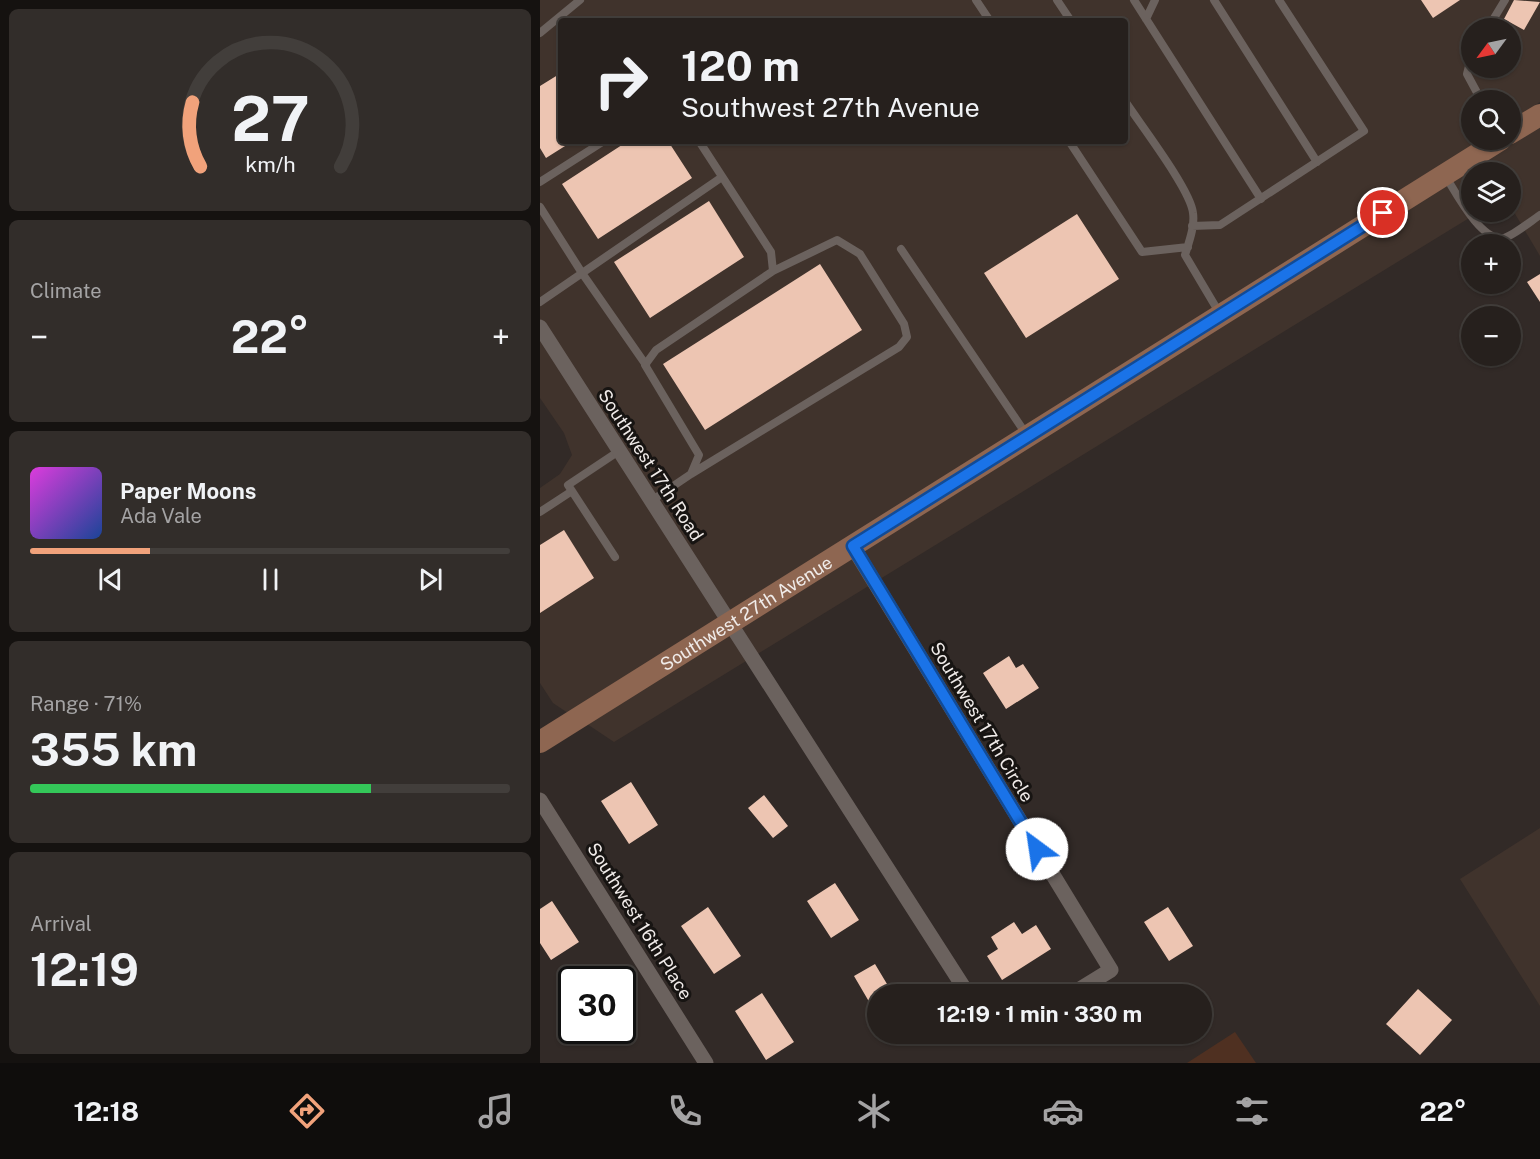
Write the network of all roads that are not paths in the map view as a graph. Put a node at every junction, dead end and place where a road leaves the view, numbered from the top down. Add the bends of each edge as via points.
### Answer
1 (580, 0) edge
2 (976, 0) edge
3 (1057, 0) edge
4 (1134, 0) edge
5 (1155, 0) edge
6 (1214, 0) edge
7 (1279, 0) edge
8 (1506, 0) edge
9 (558, 18) edge
10 (558, 18) edge
11 (988, 18) edge
12 (1069, 18) edge
13 (1494, 18) edge
14 (1146, 19) junction
15 (540, 33) edge
16 (1128, 105) edge
17 (1540, 115) edge
18 (1521, 126) edge
19 (599, 144) edge
20 (701, 144) edge
21 (1071, 144) edge
22 (1484, 150) edge
23 (1317, 162) junction
24 (1444, 175) junction
25 (722, 177) junction
26 (540, 182) edge
27 (1261, 199) junction
28 (540, 207) edge
29 (1540, 216) edge
30 (1192, 226) junction
31 (1188, 247) junction
32 (901, 249) dead end
33 (773, 271) junction
34 (582, 273) junction
35 (540, 302) edge
36 (1221, 315) junction
37 (540, 327) edge
38 (646, 364) junction
39 (1028, 437) junction
40 (619, 451) junction
41 (691, 474) junction
42 (572, 491) junction
43 (651, 501) junction
44 (540, 512) edge
45 (853, 546) junction
46 (615, 557) dead end
47 (729, 624) junction
48 (540, 742) edge
49 (540, 800) edge
50 (962, 984) edge
51 (1088, 984) edge
52 (706, 1063) edge

1 - 10 lane
2 - 11 lane
3 - 12 lane
4 - 14 lane
5 - 14 lane
6 - 23 lane
7 - 23 lane via 1364,130
8 - 13 lane
9 - 15 lane
14 - 27 lane
16 - 30 lane via 1185,190 1193,213
17 - 18 main road
19 - 26 lane
20 - 25 lane
21 - 31 lane via 1142,252
22 - 24 main road, Southwest 27th Avenue
23 - 27 lane
24 - 29 lane via 1479,226 1491,236 1504,238
24 - 36 main road, Southwest 27th Avenue
25 - 33 lane via 771,252
25 - 34 lane
27 - 30 lane via 1220,225
28 - 34 lane
30 - 31 lane
31 - 36 lane via 1185,255
32 - 39 lane
33 - 38 lane via 656,350
33 - 41 lane via 837,240 860,254 904,324 907,337 899,347
34 - 35 lane
34 - 38 lane
36 - 39 main road, Southwest 27th Avenue
37 - 40 street, Southwest 17th Road
38 - 41 lane via 699,455
39 - 45 main road, Southwest 27th Avenue
40 - 42 lane via 568,485
40 - 43 street, Southwest 17th Road
41 - 43 lane
42 - 44 lane
42 - 46 lane
43 - 47 street, Southwest 17th Road
45 - 47 main road, Southwest 27th Avenue
45 - 51 street, Southwest 17th Circle via 1111,970
47 - 48 main road, Southwest 27th Avenue
47 - 50 street
49 - 52 street, Southwest 16th Place

